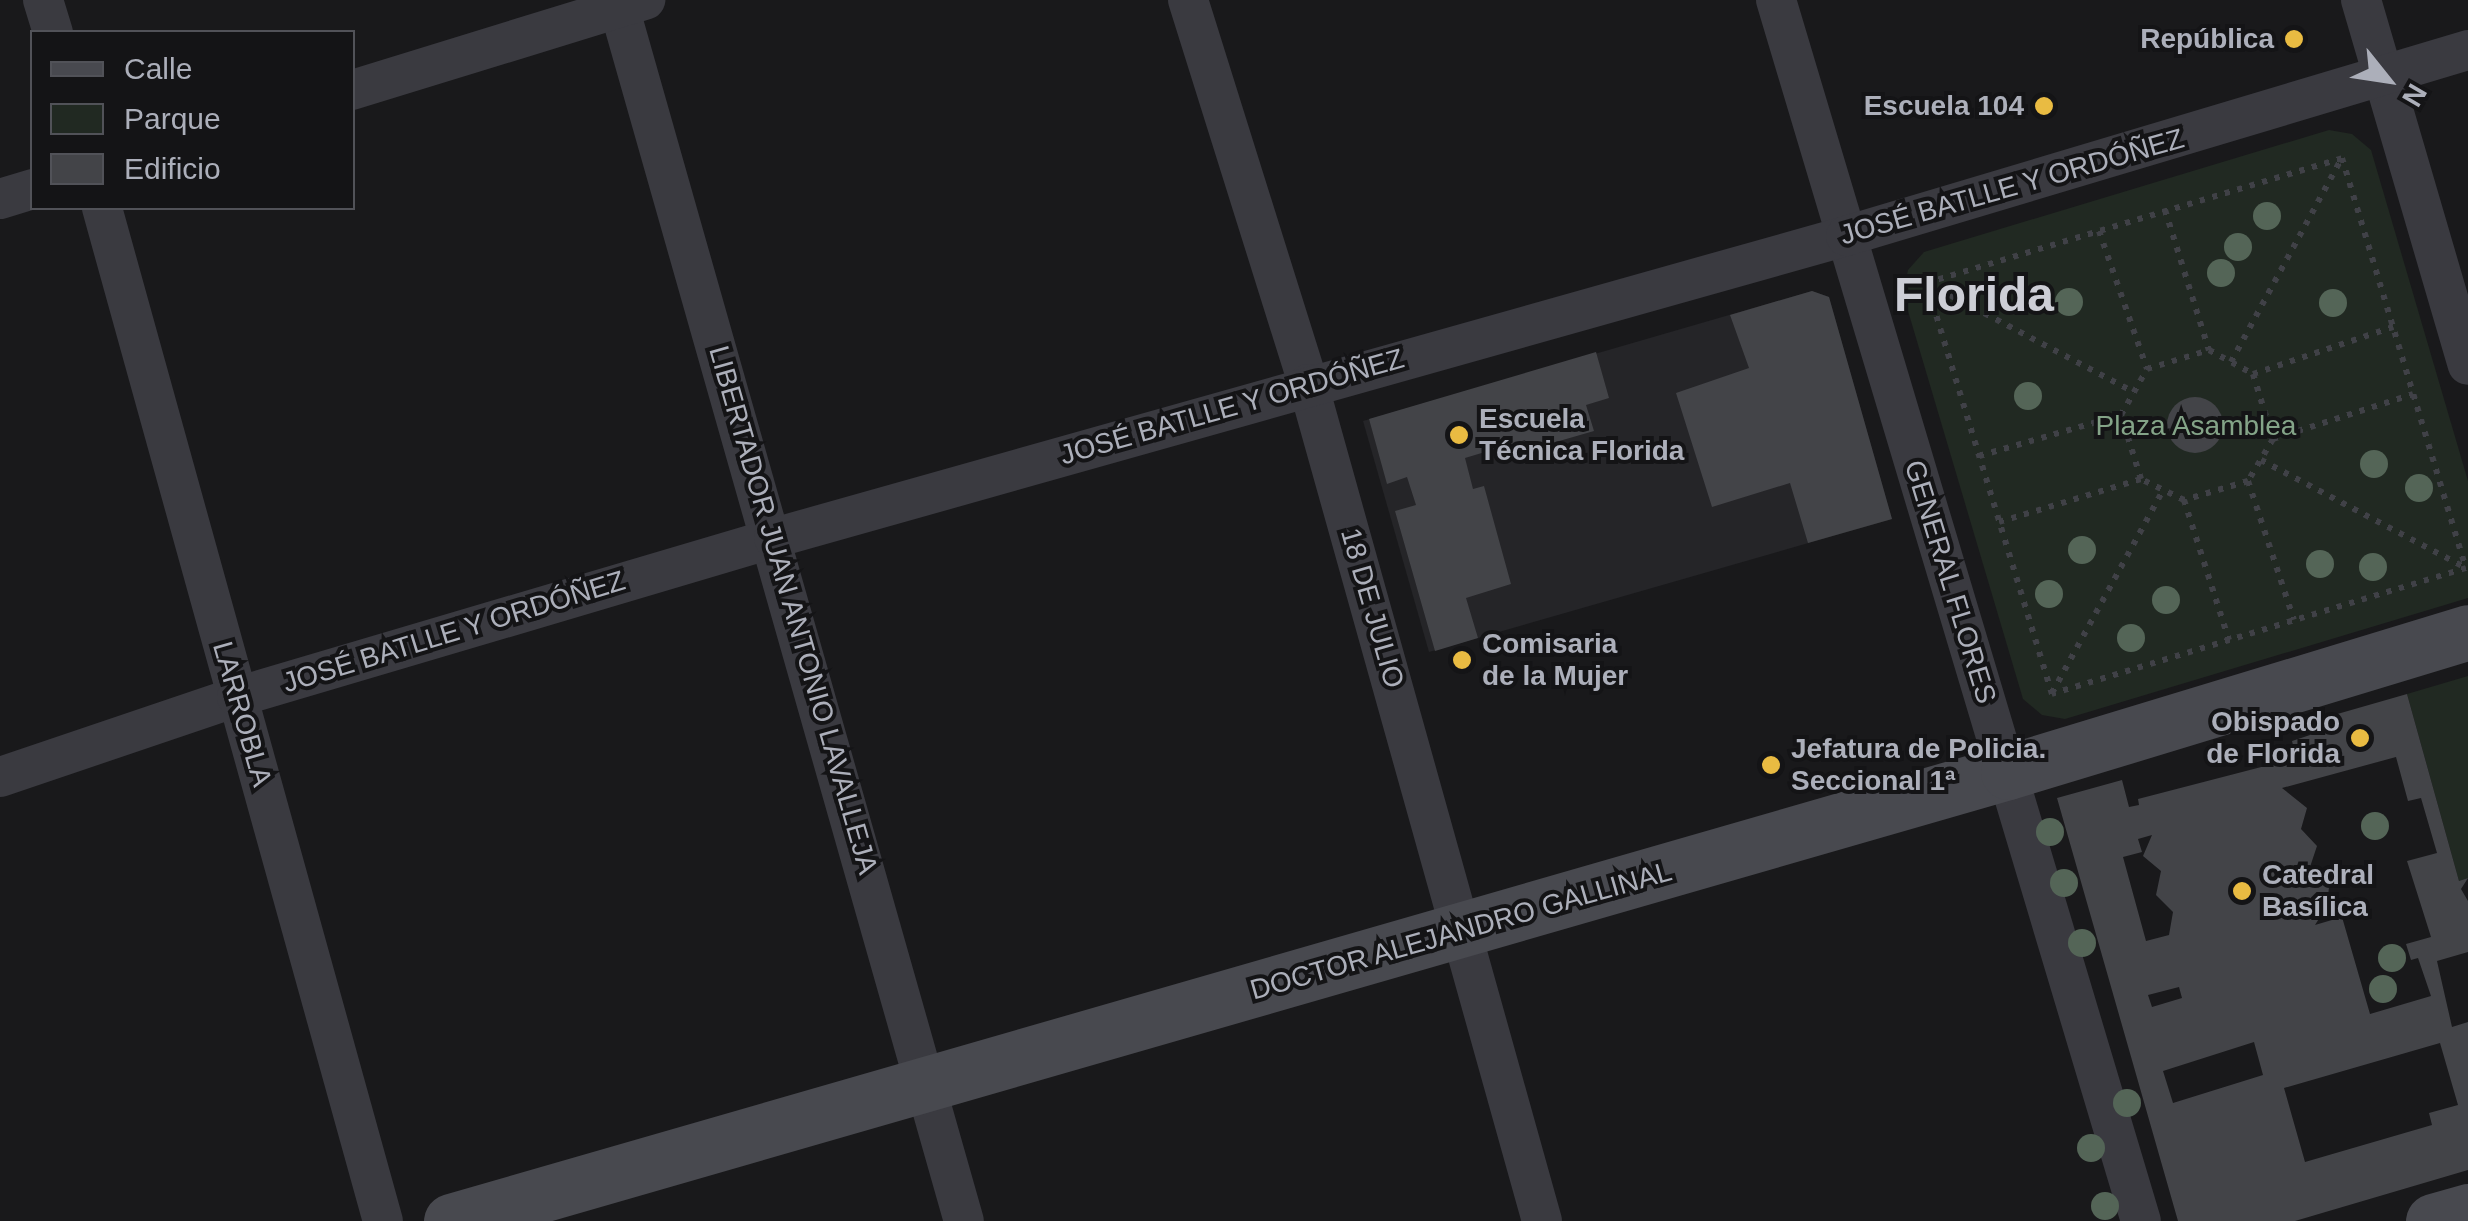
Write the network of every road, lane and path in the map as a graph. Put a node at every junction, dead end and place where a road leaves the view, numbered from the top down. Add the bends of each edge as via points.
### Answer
1 (43, 0) edge
2 (1188, 0) edge
3 (1776, 0) edge
4 (2361, 0) edge
5 (627, 2) edge
6 (51, 30) edge
7 (2468, 50) edge
8 (2384, 78) junction
9 (355, 89) edge
10 (2342, 158) junction
11 (30, 190) edge
12 (0, 199) edge
13 (103, 210) edge
14 (2165, 210) junction
15 (2099, 231) junction
16 (1846, 236) junction
17 (1926, 283) junction
18 (2392, 326) junction
19 (2210, 350) junction
20 (2231, 362) junction
21 (2468, 365) edge
22 (2146, 369) junction
23 (2253, 374) junction
24 (1308, 384) junction
25 (2134, 392) junction
26 (2413, 394) junction
27 (2121, 415) junction
28 (2273, 440) junction
29 (1979, 456) junction
30 (2261, 460) junction
31 (2141, 480) junction
32 (2248, 481) junction
33 (2163, 490) junction
34 (2184, 500) junction
35 (1999, 522) junction
36 (774, 538) junction
37 (2466, 568) junction
38 (2294, 620) junction
39 (2468, 632) edge
40 (2229, 640) junction
41 (2052, 694) junction
42 (237, 697) junction
43 (2008, 772) junction
44 (0, 777) edge
45 (1464, 930) junction
46 (929, 1082) junction
47 (2468, 1212) edge
48 (383, 1221) edge
49 (451, 1221) edge
50 (964, 1221) edge
51 (1542, 1221) edge
52 (2141, 1221) edge
53 (2433, 1221) edge

1 - 6 street
2 - 24 street, 18 DE JULIO
3 - 16 street, GENERAL FLORES
4 - 8 street
5 - 9 street
5 - 36 street, LIBERTADOR JUAN ANTONIO LAVALLEJA
7 - 8 street, JOSÉ BATLLE Y ORDÓÑEZ
8 - 16 street, JOSÉ BATLLE Y ORDÓÑEZ
8 - 21 street
10 - 14 path
10 - 18 path
10 - 20 path
11 - 12 street
13 - 42 street, LARROBLA
14 - 15 path
14 - 19 path
15 - 17 path
15 - 22 path
16 - 24 street, JOSÉ BATLLE Y ORDÓÑEZ
16 - 43 street, GENERAL FLORES
17 - 25 path
17 - 29 path
18 - 23 path
18 - 26 path
19 - 20 path
19 - 22 path
20 - 23 path
22 - 25 path
23 - 28 path
24 - 36 street, JOSÉ BATLLE Y ORDÓÑEZ
24 - 45 street, 18 DE JULIO
25 - 27 path
26 - 28 path
26 - 37 path
27 - 29 path
27 - 31 path
28 - 30 path
29 - 35 path
30 - 32 path
30 - 37 path
31 - 33 path
31 - 35 path
32 - 34 path
32 - 38 path
33 - 34 path
33 - 41 path
34 - 40 path
35 - 41 path
36 - 42 street, JOSÉ BATLLE Y ORDÓÑEZ
36 - 46 street, LIBERTADOR JUAN ANTONIO LAVALLEJA
37 - 38 path
38 - 40 path
39 - 43 street, DOCTOR ALEJANDRO GALLINAL
40 - 41 path
42 - 44 street, JOSÉ BATLLE Y ORDÓÑEZ
42 - 48 street, LARROBLA
43 - 45 street, DOCTOR ALEJANDRO GALLINAL
43 - 52 street, GENERAL FLORES
45 - 46 street, DOCTOR ALEJANDRO GALLINAL
45 - 51 street, 18 DE JULIO
46 - 49 street, DOCTOR ALEJANDRO GALLINAL
46 - 50 street, LIBERTADOR JUAN ANTONIO LAVALLEJA
47 - 53 street

